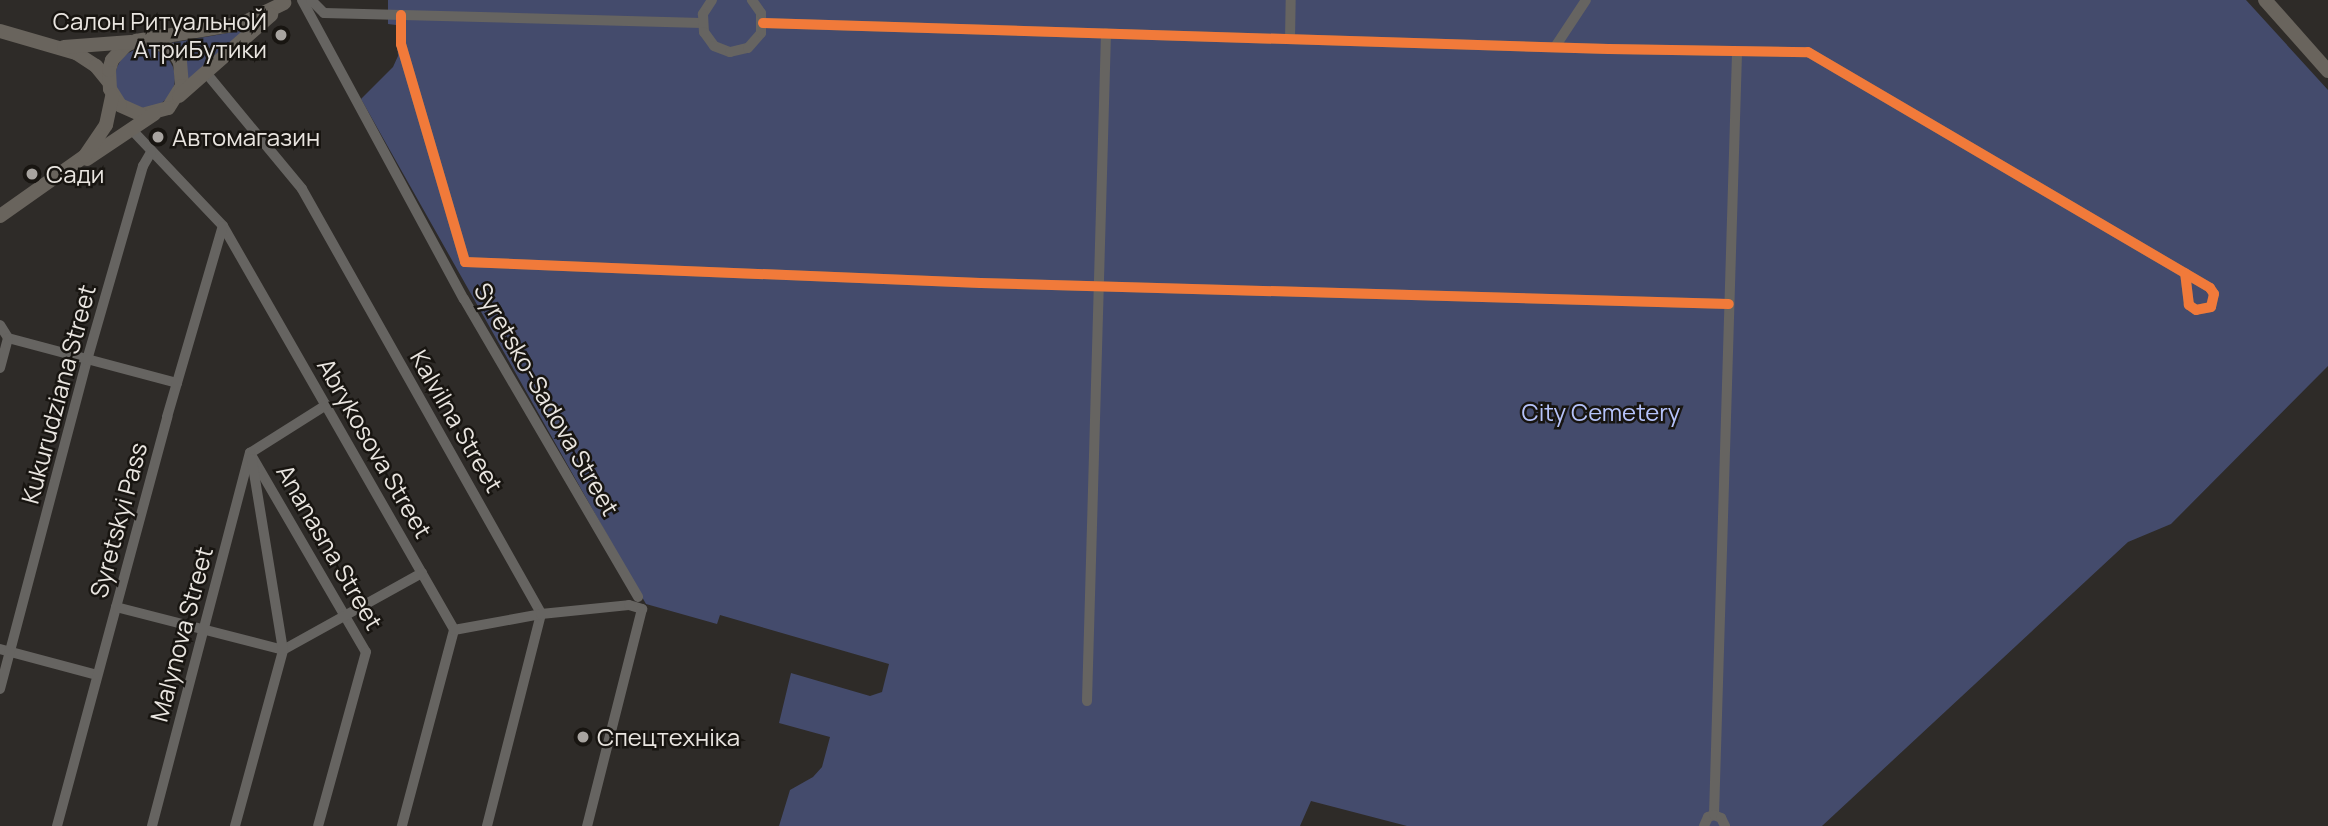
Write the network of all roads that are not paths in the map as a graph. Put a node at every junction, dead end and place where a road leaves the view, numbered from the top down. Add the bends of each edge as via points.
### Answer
1 (302, 0) edge
2 (312, 0) edge
3 (712, 0) edge
4 (752, 0) edge
5 (1291, 0) edge
6 (1586, 0) edge
7 (2265, 0) edge
8 (286, 2) edge
9 (401, 15) junction
10 (702, 23) junction
11 (763, 23) junction
12 (1106, 33) junction
13 (1, 36) edge
14 (1290, 39) junction
15 (153, 40) junction
16 (136, 41) junction
17 (62, 47) junction
18 (1555, 47) junction
19 (1737, 52) junction
20 (2328, 71) edge
21 (207, 74) junction
22 (110, 88) junction
23 (178, 97) junction
24 (155, 114) junction
25 (132, 130) junction
26 (151, 152) junction
27 (72, 165) junction
28 (0, 216) edge
29 (223, 226) junction
30 (2185, 273) dead end
31 (1100, 286) junction
32 (1729, 304) junction
33 (0, 325) edge
34 (8, 338) junction
35 (87, 360) junction
36 (0, 368) edge
37 (177, 383) junction
38 (326, 405) junction
39 (250, 453) junction
40 (422, 573) junction
41 (638, 597) dead end
42 (116, 607) junction
43 (541, 614) junction
44 (347, 616) junction
45 (454, 630) junction
46 (204, 631) junction
47 (284, 650) junction
48 (5, 651) edge
49 (97, 675) junction
50 (0, 689) edge
51 (1087, 701) dead end
52 (1714, 815) junction
53 (57, 826) edge
54 (152, 826) edge
55 (235, 826) edge
56 (318, 826) edge
57 (402, 826) edge
58 (487, 826) edge
59 (587, 826) edge
60 (1703, 826) edge
61 (1726, 826) edge

1 - 41 street, Syretsko-Sadova Street via 464,299
2 - 9 street via 324,13
3 - 10 street
4 - 11 street
5 - 14 street
6 - 18 street
7 - 20 main road
8 - 15 main road via 243,23
8 - 21 main road
9 - 10 street
9 - 31 street via 401,44 465,262
10 - 11 street via 708,40 730,52 756,41
11 - 12 street
12 - 14 street
12 - 31 street
13 - 17 main road
14 - 18 street
15 - 16 main road
15 - 23 main road via 174,52 180,62
16 - 17 main road
16 - 22 main road via 112,60
17 - 22 main road via 86,58
18 - 19 street
19 - 30 street via 1808,52
19 - 32 street
21 - 23 main road
21 - 43 street, Kalvilna Street via 302,190
22 - 24 main road via 130,112
22 - 27 main road via 111,111 99,138
23 - 24 main road
24 - 25 main road
25 - 26 street, Abrykosova Street
25 - 27 main road
26 - 29 street, Abrykosova Street
26 - 35 street, Kukurudziana Street via 143,166
27 - 28 main road
29 - 37 street, Syretskyi Pass
29 - 38 street, Abrykosova Street
31 - 32 street
31 - 51 street
32 - 52 street
33 - 34 street
34 - 35 street
34 - 36 street
35 - 37 street
35 - 48 street, Kukurudziana Street
37 - 42 street, Syretskyi Pass
38 - 39 street
38 - 40 street, Abrykosova Street
39 - 44 street, Ananasna Street
39 - 46 street, Malynova Street
39 - 47 street
40 - 44 street
40 - 45 street, Abrykosova Street
42 - 46 street
42 - 49 street, Syretskyi Pass
43 - 45 street
43 - 58 street
43 - 59 street via 629,605 642,610
44 - 47 street
44 - 56 street, Ananasna Street via 366,652
45 - 57 street
46 - 47 street
46 - 54 street, Malynova Street
47 - 55 street
48 - 49 street
48 - 50 street, Kukurudziana Street
49 - 53 street, Syretskyi Pass
52 - 60 street
52 - 61 street

